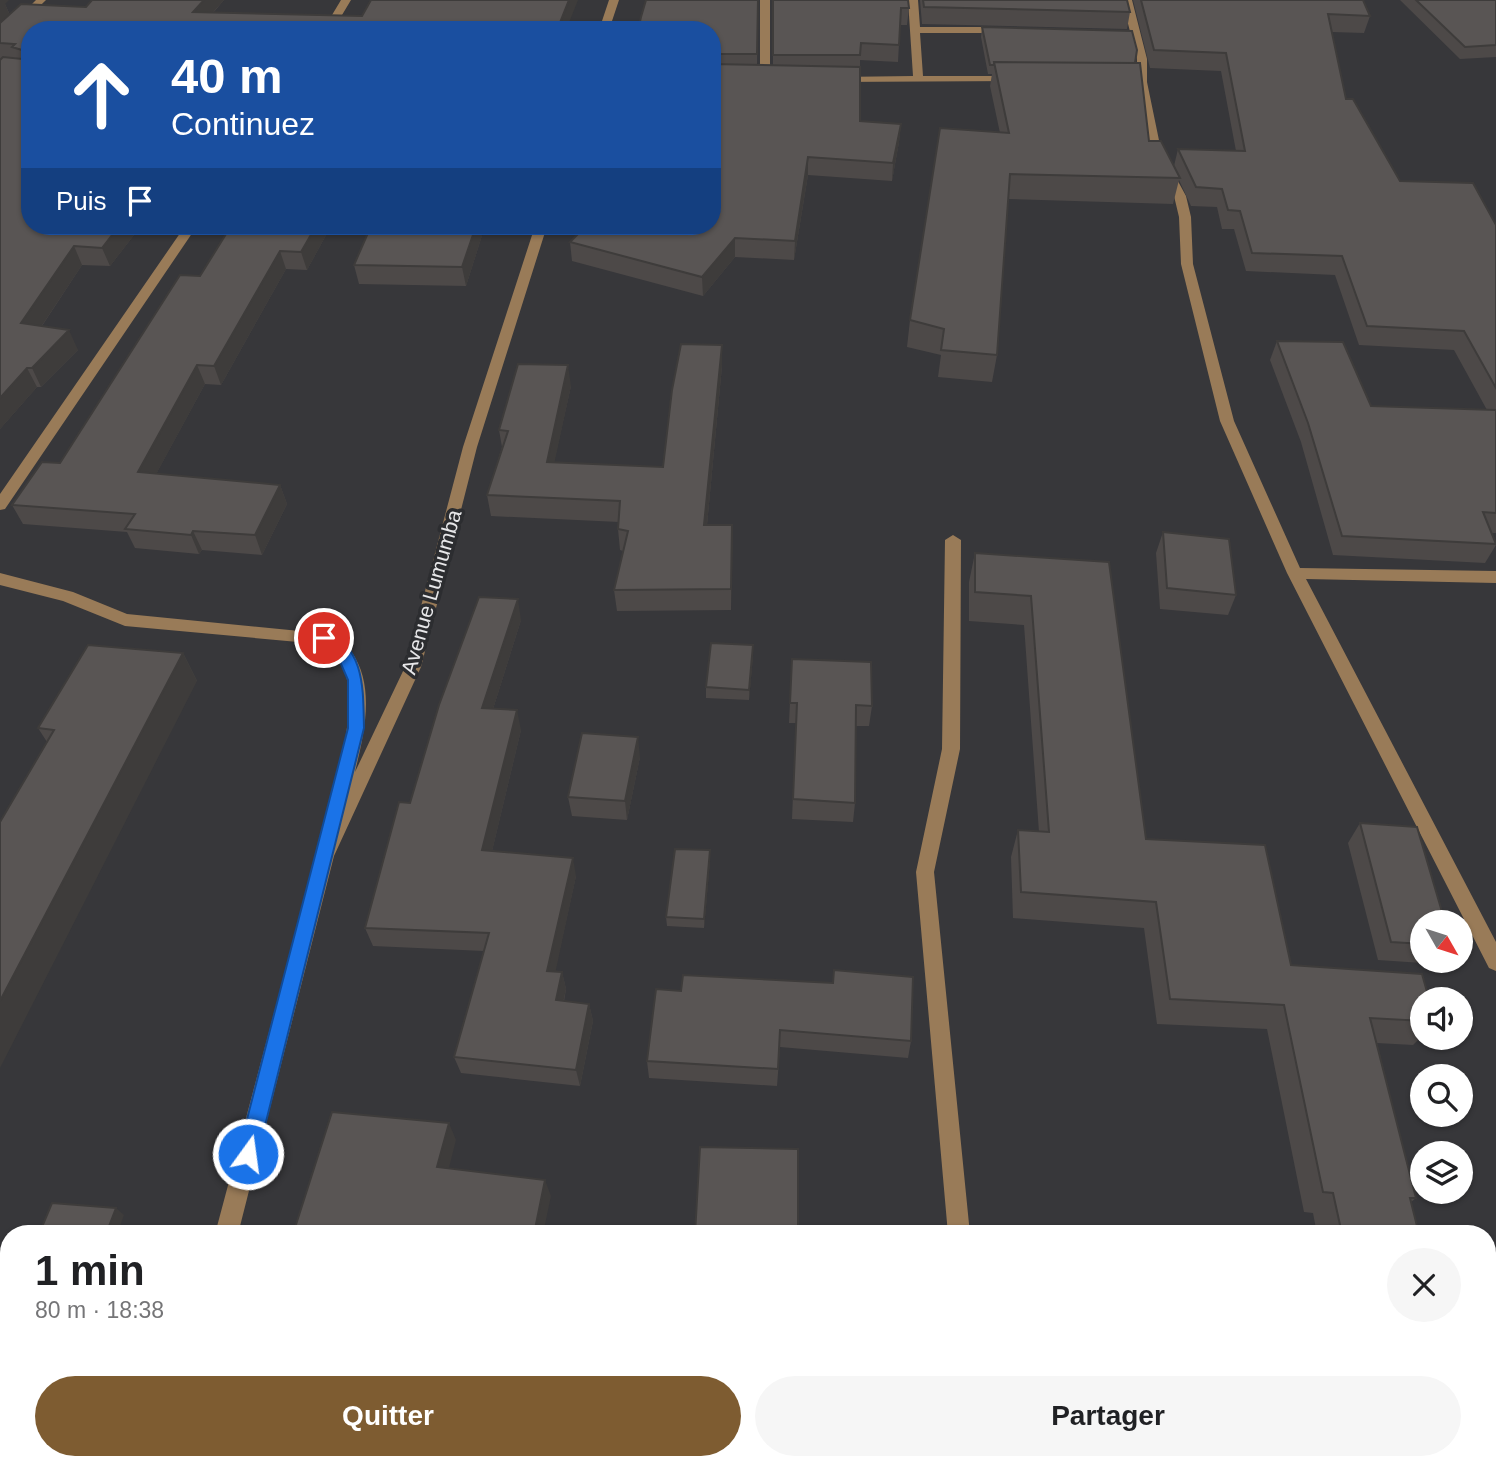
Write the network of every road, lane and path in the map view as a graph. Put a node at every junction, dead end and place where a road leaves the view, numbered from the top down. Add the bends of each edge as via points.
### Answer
1 (41, 0) edge
2 (346, 0) edge
3 (614, 0) edge
4 (765, 0) edge
5 (913, 0) edge
6 (1127, 0) edge
7 (333, 21) edge
8 (607, 21) edge
9 (914, 30) junction
10 (1015, 30) edge
11 (0, 42) edge
12 (751, 79) edge
13 (765, 79) junction
14 (779, 79) edge
15 (820, 79) edge
16 (1019, 79) edge
17 (918, 80) junction
18 (185, 235) edge
19 (538, 235) edge
20 (0, 505) edge
21 (953, 540) dead end
22 (1295, 573) junction
23 (1496, 577) edge
24 (0, 579) edge
25 (325, 856) junction
26 (1496, 962) edge
27 (228, 1225) edge
28 (958, 1225) edge

1 - 11 street
2 - 7 street
3 - 8 street
4 - 13 street
5 - 9 street
6 - 22 street via 1129,34 1142,59 1135,81 1155,150 1180,196 1187,264 1227,421
9 - 10 street
9 - 17 street
12 - 13 street
13 - 14 street
15 - 17 street
16 - 17 street
18 - 20 street
19 - 25 street, Avenue Lumumba via 470,447 413,667
21 - 28 street via 951,749 925,872
22 - 23 street
22 - 26 street
24 - 25 street via 66,596 125,620 324,638 344,654 356,680 356,728
25 - 27 street, Avenue Lumumba

